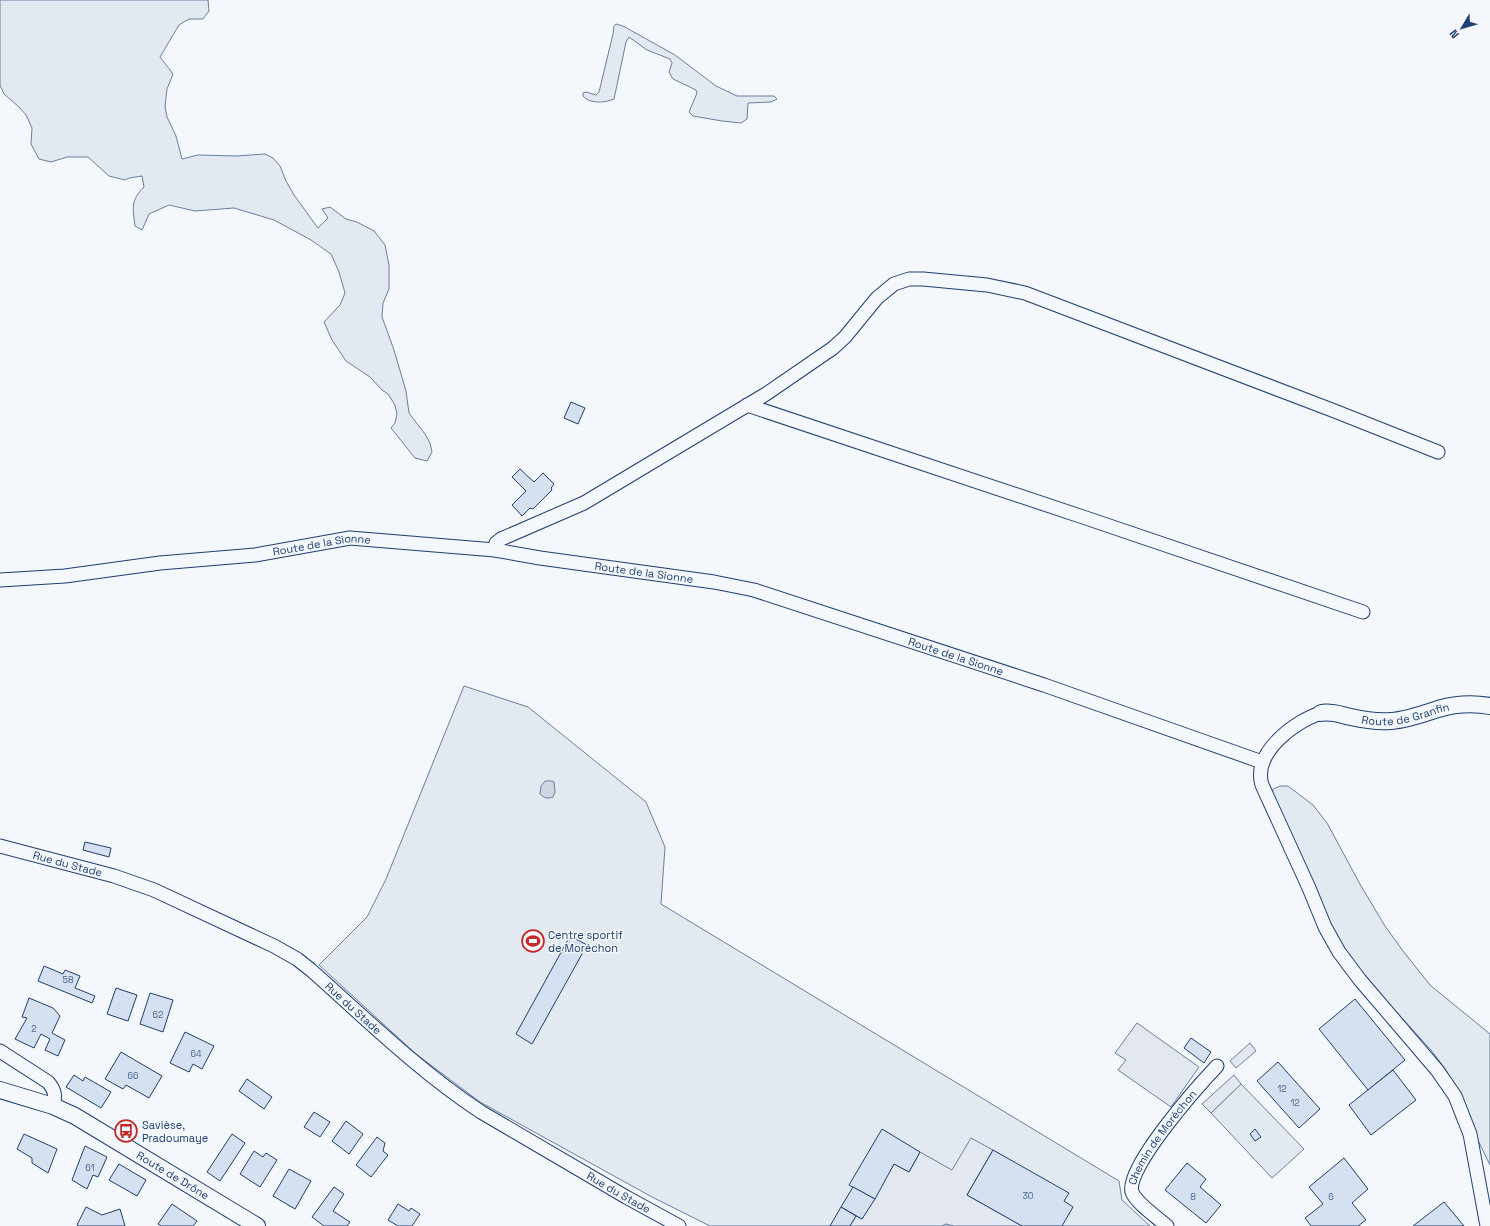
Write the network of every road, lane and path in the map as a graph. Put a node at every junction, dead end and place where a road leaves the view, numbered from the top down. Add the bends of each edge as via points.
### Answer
1 (747, 405) junction
2 (1438, 452) dead end
3 (494, 550) junction
4 (0, 580) edge
5 (1363, 612) dead end
6 (1490, 706) edge
7 (1321, 713) joint
8 (1262, 762) junction
9 (0, 846) edge
10 (0, 1051) edge
11 (1217, 1066) dead end
12 (0, 1090) edge
13 (53, 1106) junction
14 (257, 1226) edge
15 (679, 1226) edge
16 (1167, 1226) edge
17 (1487, 1226) edge

1 - 2 street via 833,348 877,298 891,286 904,280 923,279 1016,290
1 - 3 street via 584,503 501,539 496,543
1 - 5 street
3 - 4 street, Route de la Sionne via 350,538 255,555 160,563 65,576
3 - 8 street, Route de la Sionne via 754,590 1044,685
6 - 7 street, Route de Granfin via 1457,705 1407,719 1390,721 1352,718 1331,712
7 - 8 street via 1306,719 1274,744
8 - 17 street via 1262,785 1335,946 1360,980 1437,1070 1457,1100 1470,1134
9 - 15 street, Rue du Stade via 114,876 154,890 274,946 311,970 407,1056 462,1100
10 - 13 street via 48,1082 55,1094
11 - 16 street, Chemin de Moréchon via 1188,1098 1151,1147 1133,1181 1132,1191 1135,1198
12 - 13 street, Route de Drône
13 - 14 street, Route de Drône via 87,1122

